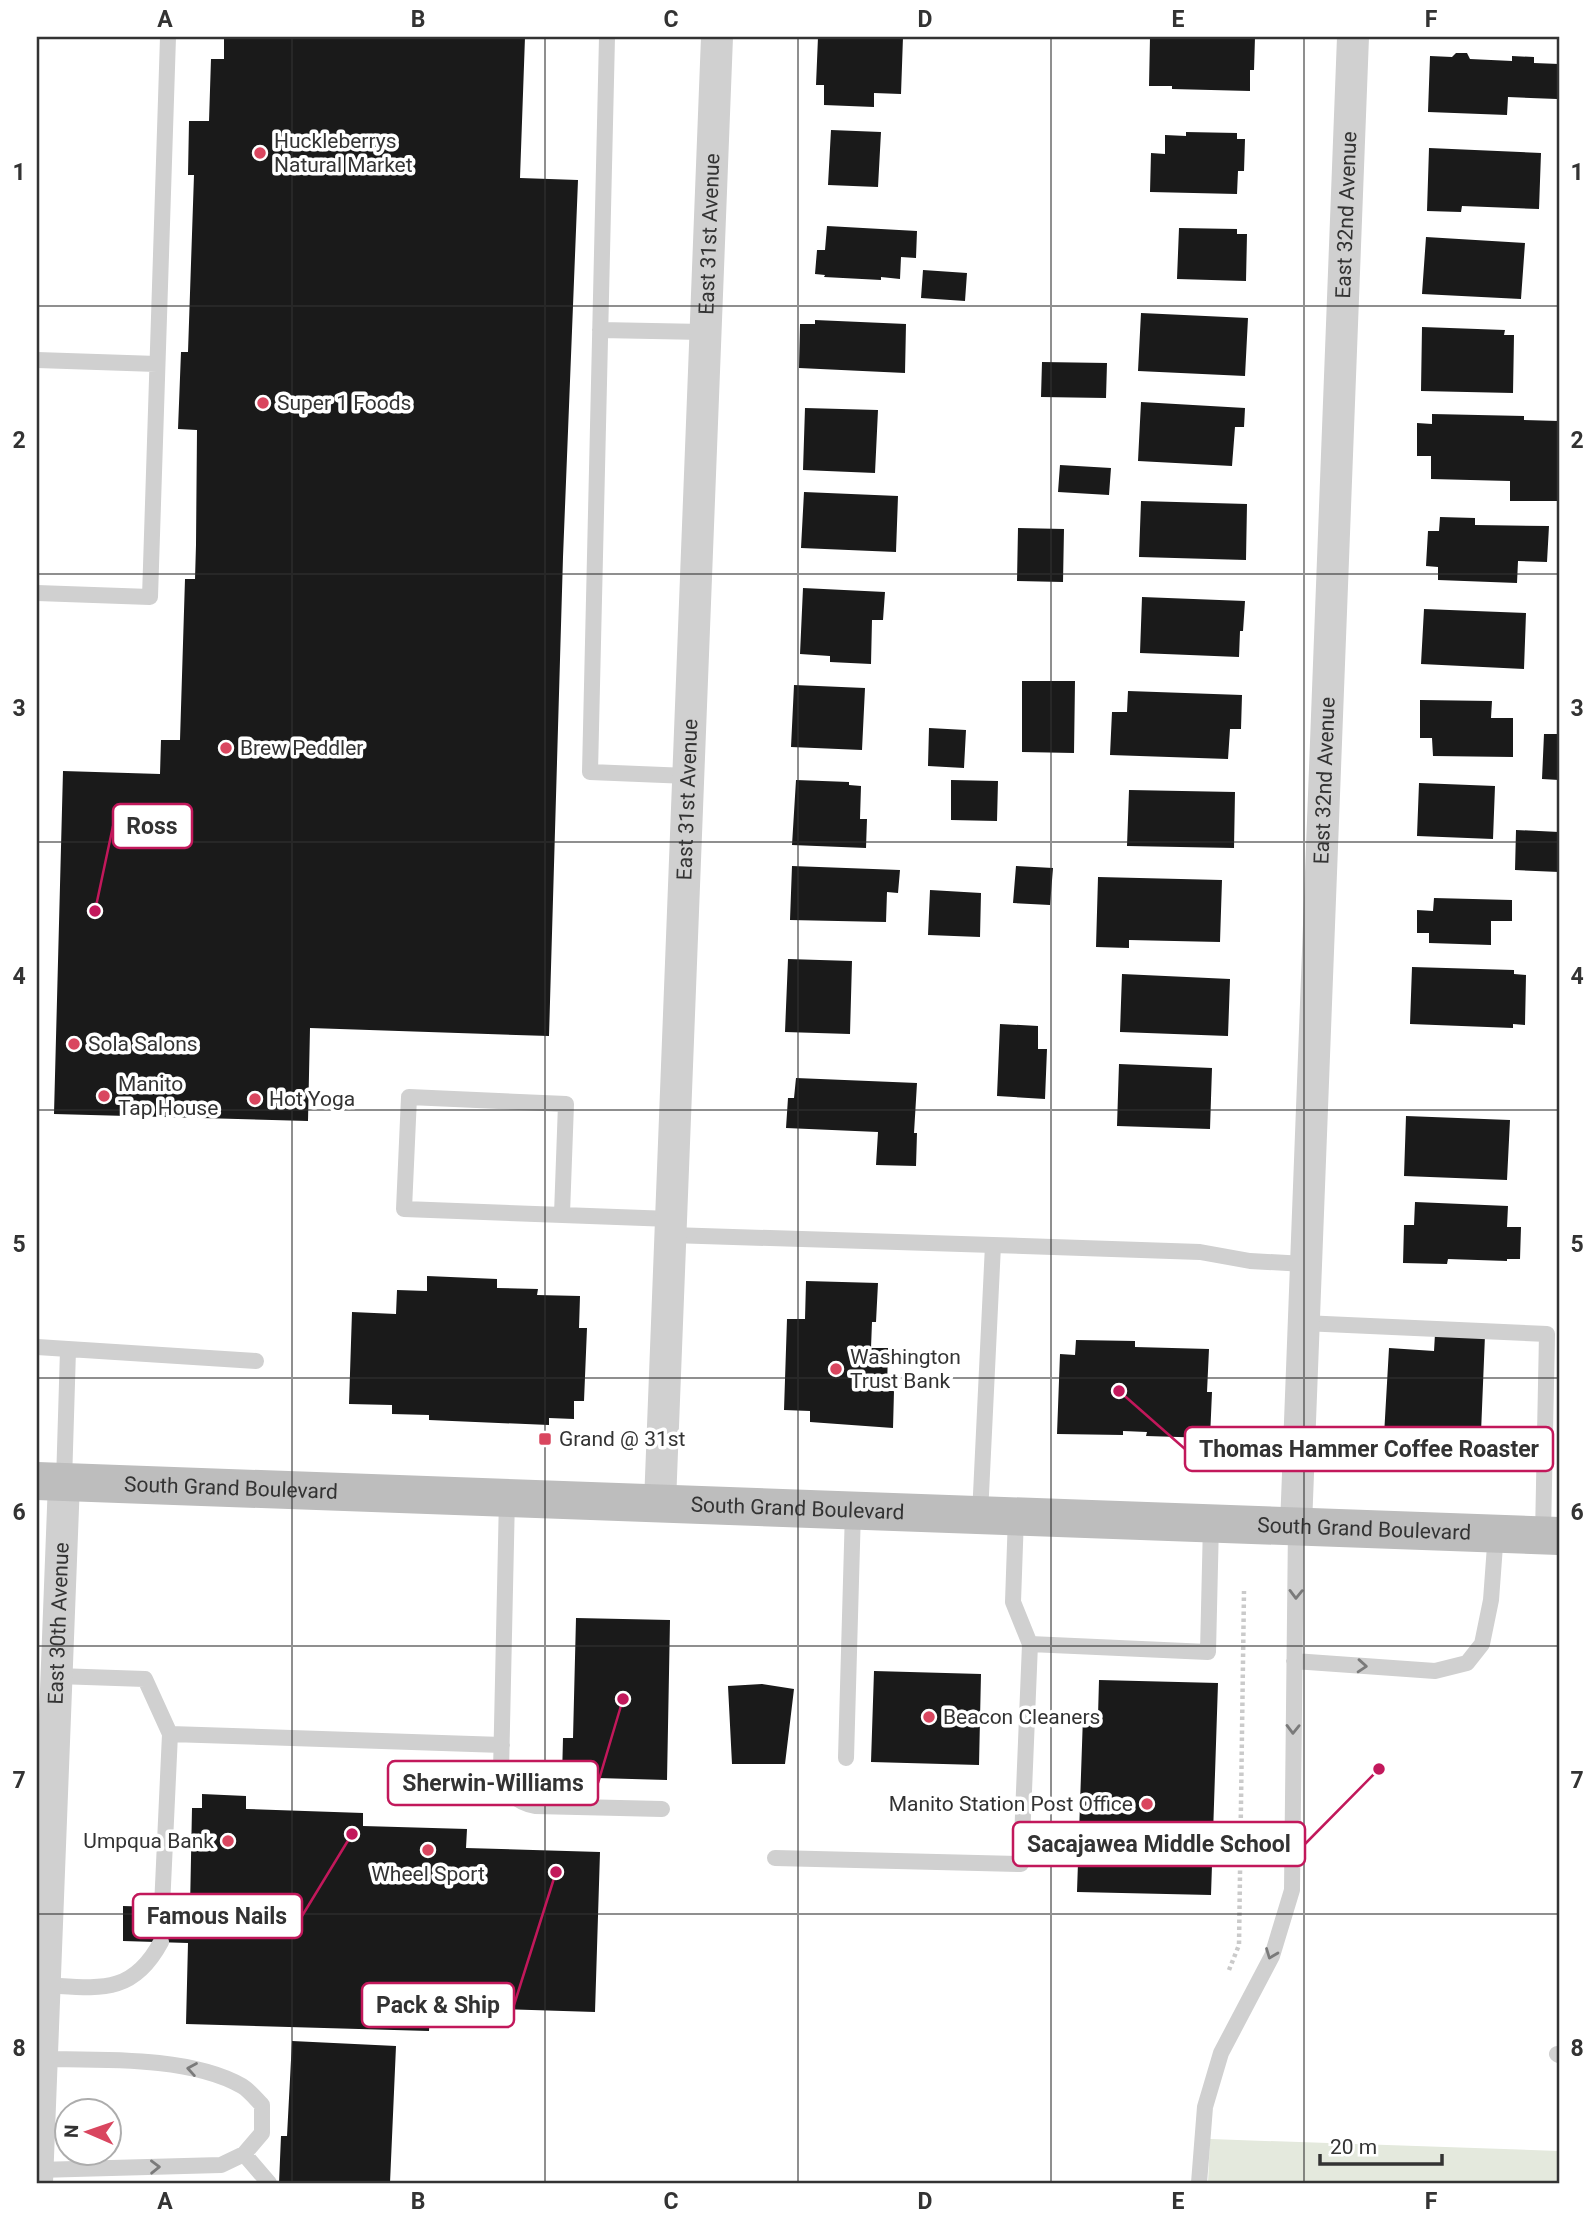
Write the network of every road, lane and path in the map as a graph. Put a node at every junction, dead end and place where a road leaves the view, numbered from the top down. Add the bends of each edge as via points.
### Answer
1 (168, 37) edge
2 (607, 37) edge
3 (705, 37) edge
4 (717, 37) edge
5 (1353, 37) edge
6 (713, 96) junction
7 (600, 330) junction
8 (704, 331) junction
9 (37, 360) edge
10 (157, 364) junction
11 (37, 593) edge
12 (688, 776) junction
13 (562, 1214) junction
14 (671, 1227) junction
15 (993, 1245) junction
16 (1305, 1264) junction
17 (1303, 1323) junction
18 (37, 1347) edge
19 (68, 1350) junction
20 (256, 1361) dead end
21 (51, 1482) edge
22 (507, 1497) junction
23 (660, 1503) junction
24 (853, 1510) junction
25 (998, 1515) junction
26 (1211, 1523) junction
27 (1296, 1527) junction
28 (1496, 1532) junction
29 (1551, 1535) edge
30 (1244, 1591) dead end
31 (1030, 1644) junction
32 (1294, 1661) junction
33 (57, 1676) junction
34 (170, 1734) junction
35 (502, 1745) junction
36 (846, 1758) dead end
37 (662, 1809) dead end
38 (775, 1858) dead end
39 (162, 1907) dead end
40 (161, 1942) dead end
41 (1224, 1981) dead end
42 (45, 1985) junction
43 (42, 2059) junction
44 (38, 2126) edge
45 (244, 2154) junction
46 (38, 2176) edge
47 (269, 2183) edge
48 (1199, 2183) edge

1 - 10 lane
2 - 7 lane
3 - 6 street, East 31st Avenue
4 - 6 street, East 31st Avenue
5 - 16 street, East 32nd Avenue
6 - 8 street, East 31st Avenue
7 - 8 lane
7 - 12 lane via 590,772
8 - 12 street, East 31st Avenue
9 - 10 lane
10 - 11 lane via 150,597
12 - 14 street, East 31st Avenue
13 - 13 lane via 404,1209 409,1097 566,1104
13 - 14 lane
14 - 15 lane
14 - 23 street, East 31st Avenue
15 - 16 lane via 1200,1252
15 - 25 lane
16 - 17 street, East 32nd Avenue
17 - 27 street, East 32nd Avenue
17 - 29 lane via 1547,1334
18 - 19 lane
19 - 20 lane
19 - 21 lane
21 - 22 main road, South Grand Boulevard
21 - 33 street, East 30th Avenue
22 - 23 main road, South Grand Boulevard
22 - 35 lane
23 - 24 main road, South Grand Boulevard
24 - 25 main road, South Grand Boulevard
24 - 36 lane
25 - 26 main road, South Grand Boulevard
25 - 31 lane via 1013,1602
26 - 27 main road, South Grand Boulevard
26 - 31 lane via 1208,1652
27 - 28 main road, South Grand Boulevard
27 -> 32 lane
28 - 29 main road, South Grand Boulevard
32 -> 28 lane via 1435,1671 1467,1663 1482,1644
30 - 41 path via 1239,1945
31 - 38 lane via 1021,1864
32 -> 48 lane via 1292,1890 1272,1956 1221,2053 1205,2107
33 - 34 lane via 145,1679
33 - 42 street, East 30th Avenue
34 - 35 lane
34 - 39 lane
35 - 37 lane via 501,1772 509,1791 521,1803
40 - 42 lane via 150,1961 129,1980 99,1988
42 - 43 street, East 30th Avenue
43 - 44 street, East 30th Avenue
45 -> 43 lane via 262,2133 262,2105 243,2087 204,2071 136,2060
44 - 46 street, East 30th Avenue
46 -> 45 lane via 221,2165
45 - 47 lane

